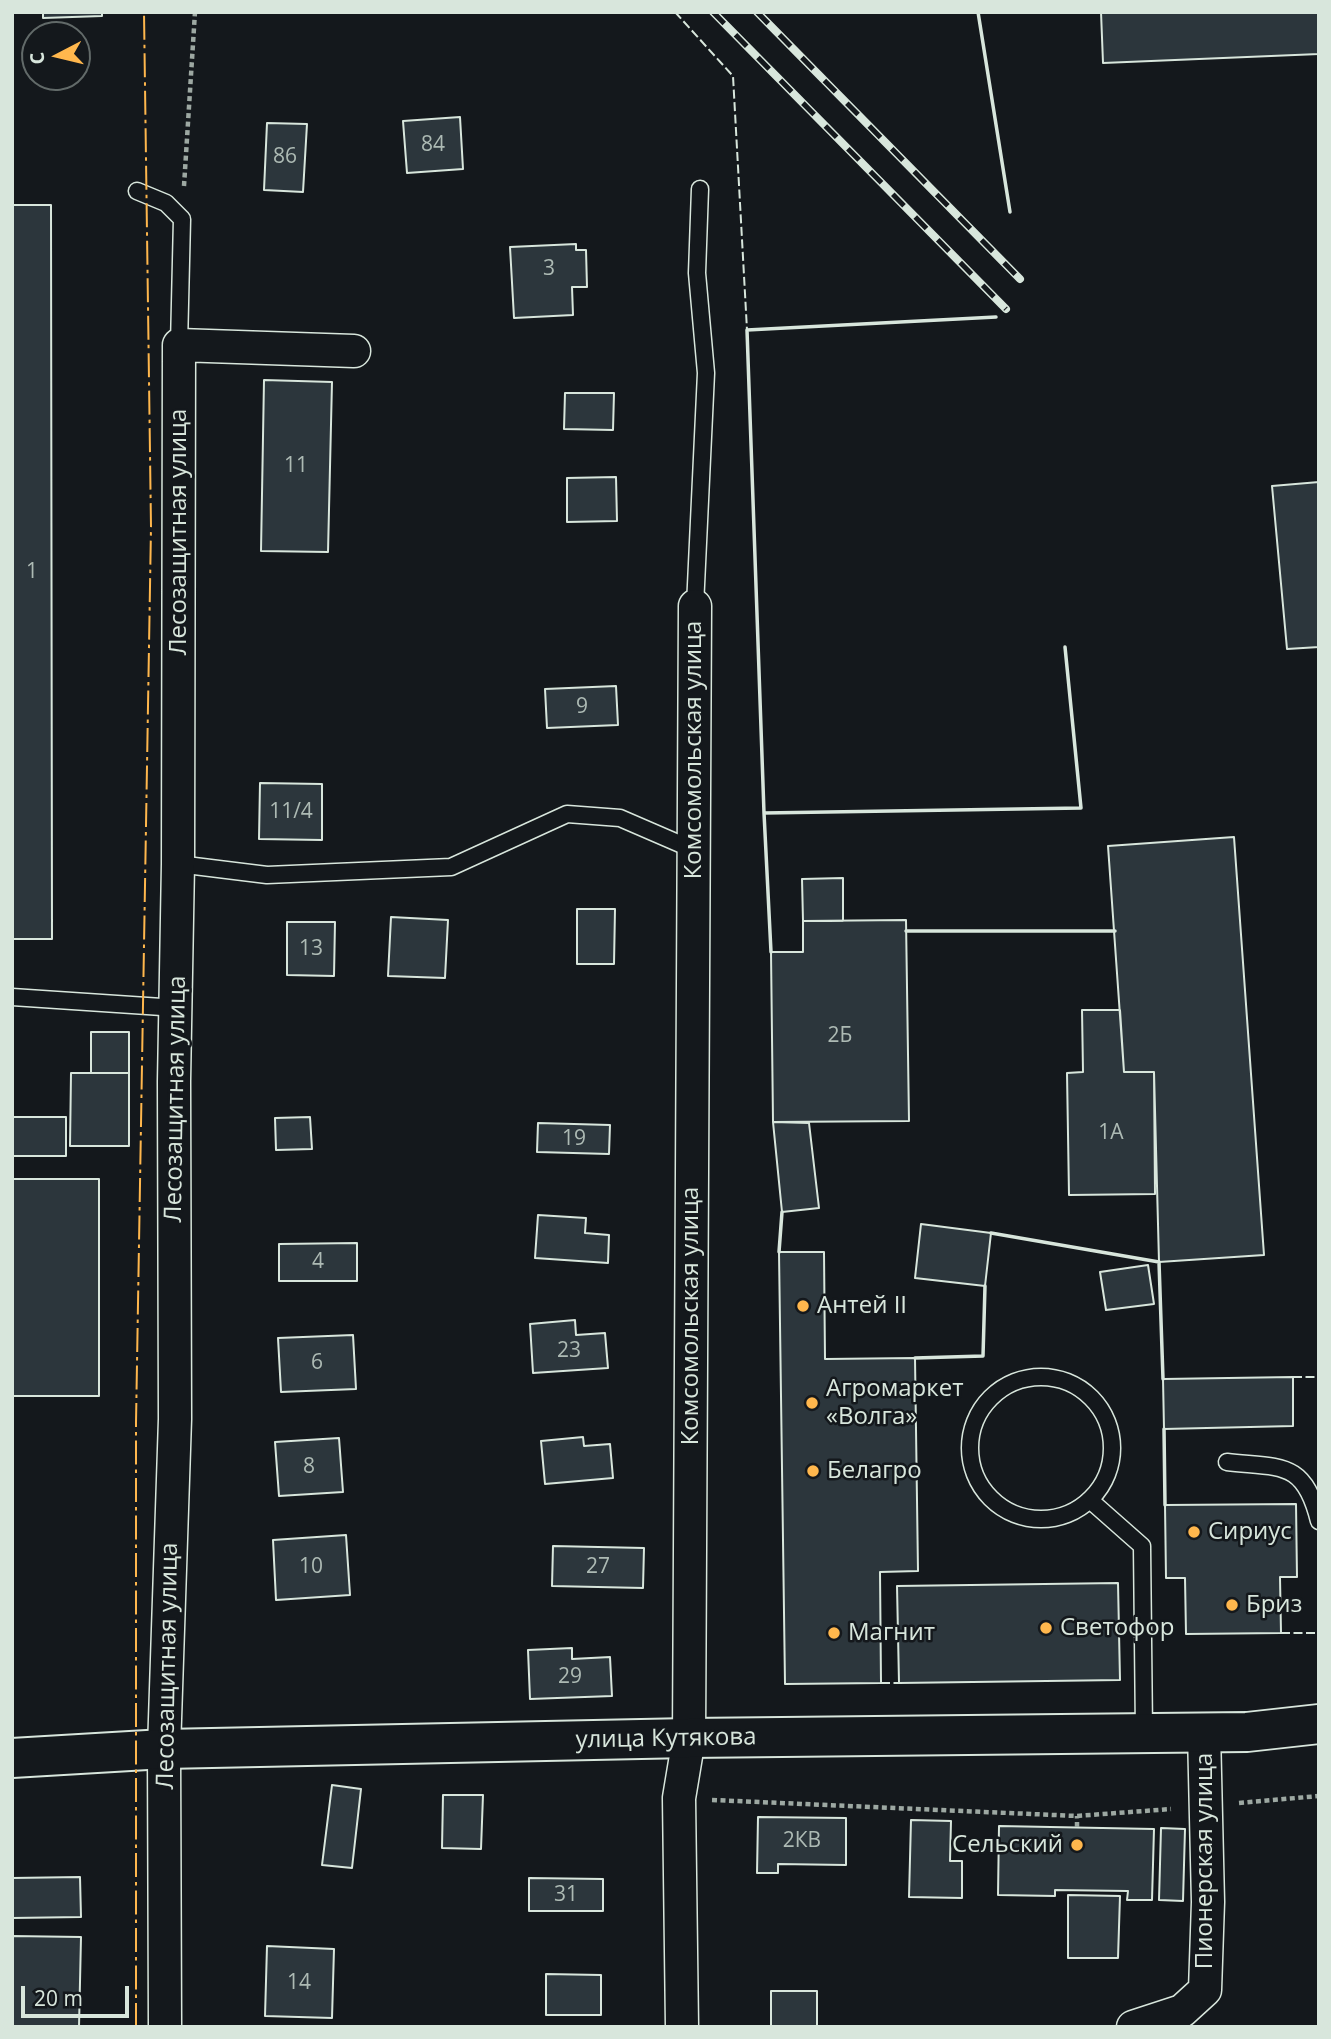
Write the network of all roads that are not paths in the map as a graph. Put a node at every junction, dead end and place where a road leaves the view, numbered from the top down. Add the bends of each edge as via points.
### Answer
1 (700, 189) dead end
2 (137, 191) dead end
3 (179, 345) junction
4 (354, 351) dead end
5 (695, 606) joint
6 (694, 850) junction
7 (178, 864) junction
8 (12, 997) edge
9 (177, 1008) junction
10 (1227, 1462) dead end
11 (1091, 1501) junction
12 (1319, 1521) edge
13 (1319, 1724) edge
14 (1204, 1732) junction
15 (1144, 1733) junction
16 (689, 1738) junction
17 (164, 1749) junction
18 (12, 1758) edge
19 (165, 2027) edge
20 (682, 2027) edge
21 (1133, 2027) edge

1 - 5 lane via 697,274 706,373
2 - 3 lane via 166,203 182,219
3 - 4 street
3 - 7 street, Лесозащитная улица
5 - 6 street, Комсомольская улица
6 - 7 lane via 620,818 567,814 451,867 267,875
6 - 16 street, Комсомольская улица
7 - 9 street, Лесозащитная улица
8 - 9 lane
9 - 17 street, Лесозащитная улица via 175,1419
10 - 12 lane via 1291,1469 1311,1491
11 - 11 lane via 1112,1466 1110,1425 1087,1391 1052,1376 1016,1379 986,1400 970,1433 971,1467 988,1497 1017,1516 1054,1519
11 - 15 lane via 1142,1546
13 - 14 main road, улица Кутякова
14 - 15 main road, улица Кутякова
14 - 21 street, Пионерская улица via 1205,1990 1182,2011
15 - 16 main road, улица Кутякова
16 - 17 main road, улица Кутякова
16 - 20 street, Комсомольская улица via 679,1798
17 - 18 main road, улица Кутякова
17 - 19 street, Лесозащитная улица

